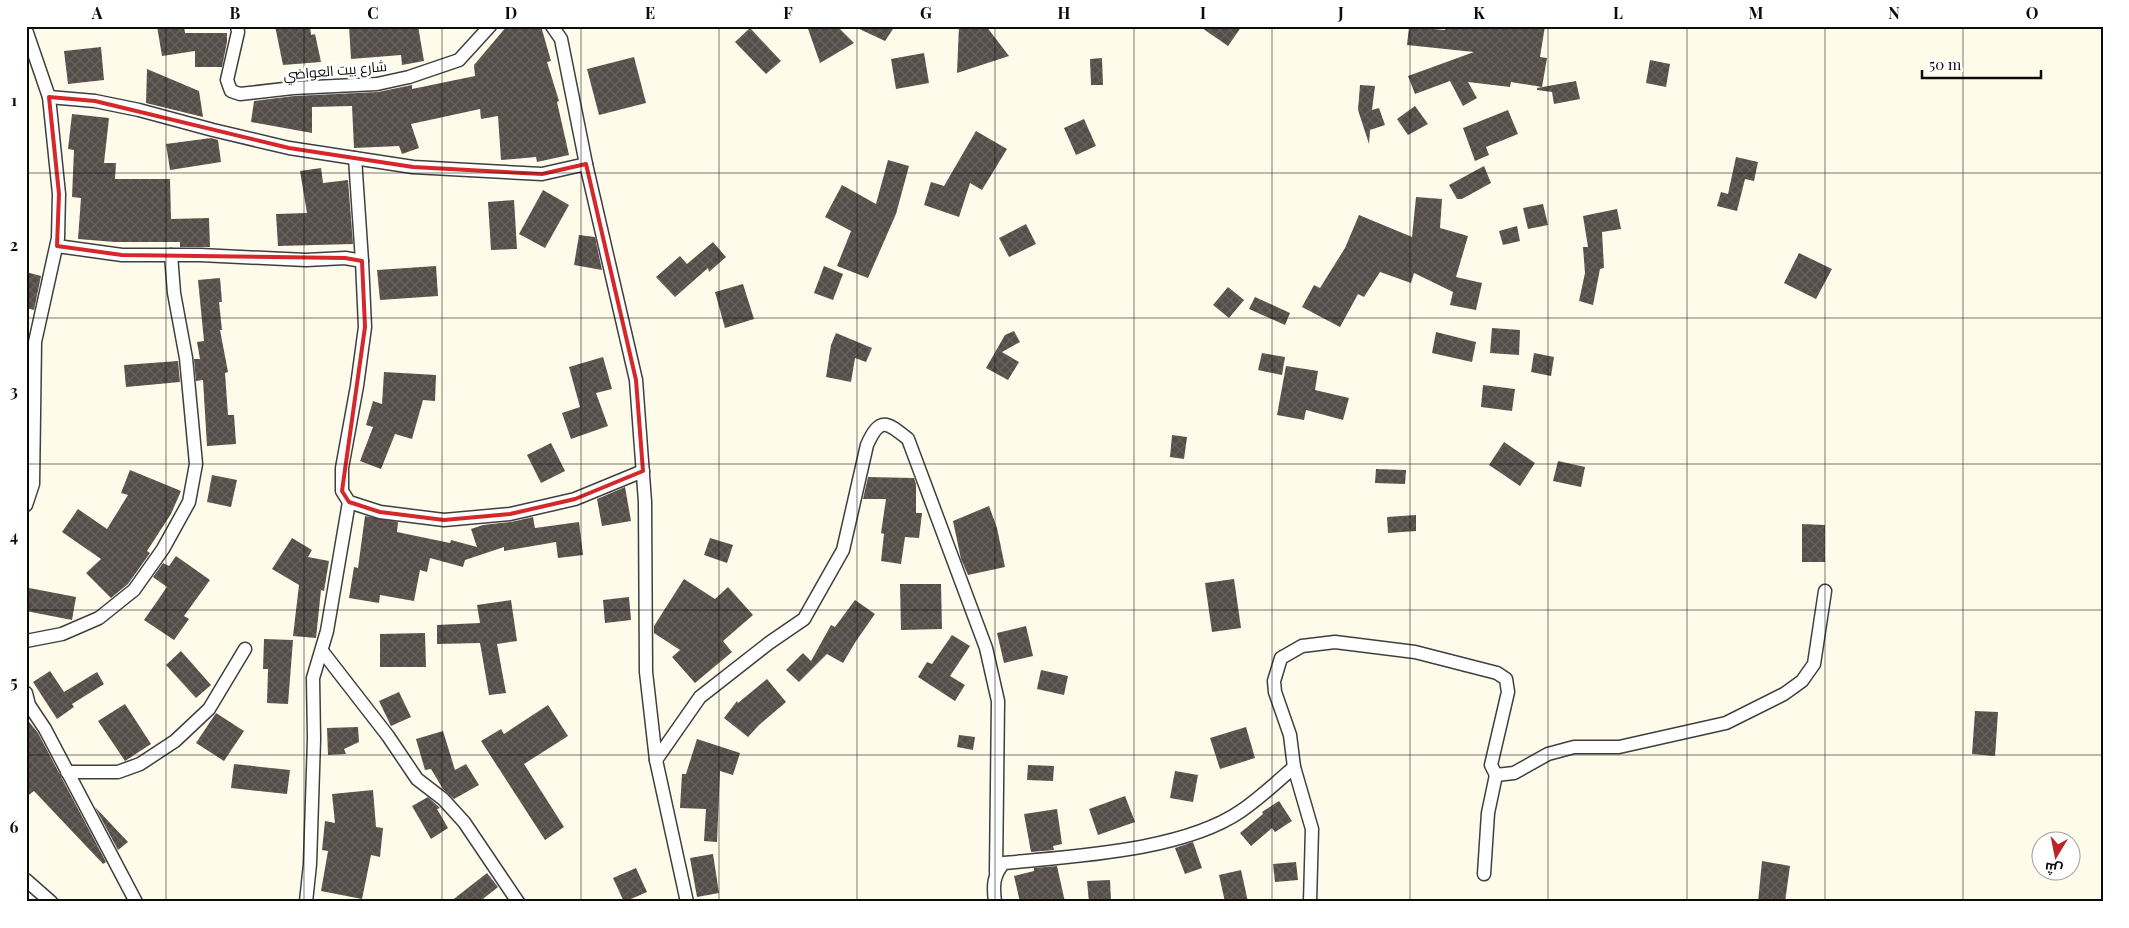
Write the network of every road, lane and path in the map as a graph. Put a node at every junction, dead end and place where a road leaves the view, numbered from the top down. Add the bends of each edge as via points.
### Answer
1 (237, 26) edge
2 (490, 26) edge
3 (552, 26) edge
4 (26, 30) edge
5 (49, 97) junction
6 (355, 158) junction
7 (586, 164) junction
8 (57, 246) junction
9 (171, 255) junction
10 (362, 261) junction
11 (643, 471) junction
12 (349, 502) junction
13 (26, 505) edge
14 (1825, 590) dead end
15 (26, 641) edge
16 (245, 649) dead end
17 (322, 652) junction
18 (26, 693) edge
19 (656, 760) junction
20 (1294, 767) junction
21 (67, 772) junction
22 (1496, 775) junction
23 (996, 872) junction
24 (1484, 874) dead end
25 (26, 880) edge
26 (51, 902) edge
27 (136, 902) edge
28 (306, 902) edge
29 (518, 902) edge
30 (687, 902) edge
31 (995, 902) edge
32 (1310, 902) edge

1 - 2 street, شارع بيت العواضي via 227,80 232,91 240,94 377,84 409,77 459,60
3 - 7 street via 561,39
4 - 5 street
5 - 6 street via 95,101 289,148
5 - 8 street via 59,194
6 - 7 street via 413,167 542,174
6 - 10 street
7 - 11 street via 636,380
8 - 9 street via 122,255
8 - 13 street via 35,342 33,484
9 - 10 street
9 - 15 street via 174,293 186,358 196,464 189,502 163,549 134,590 99,618 62,634
10 - 12 street via 364,327 342,468 342,491
11 - 12 street via 574,499 510,514 444,520 380,512
11 - 19 street via 646,672
12 - 17 street
14 - 22 street via 1814,664 1802,681 1784,694 1726,723 1619,747 1574,747 1548,754 1514,774
16 - 21 street via 209,709 174,741 140,764 118,772
17 - 28 street via 313,678 314,739
17 - 29 street via 388,736 417,779 443,799 464,822
18 - 21 street
19 - 23 street via 700,697 804,619 843,550 874,429 883,424 893,426 908,439 986,648 998,701
19 - 30 street
20 - 22 street via 1290,735 1274,681 1282,658 1302,646 1335,642 1415,652 1497,673 1506,679 1508,692 1491,765
20 - 23 street via 1240,812 1195,834 1121,850 1004,863
20 - 32 street via 1312,829
21 - 27 street
22 - 24 street via 1488,813
23 - 31 street
25 - 26 street

